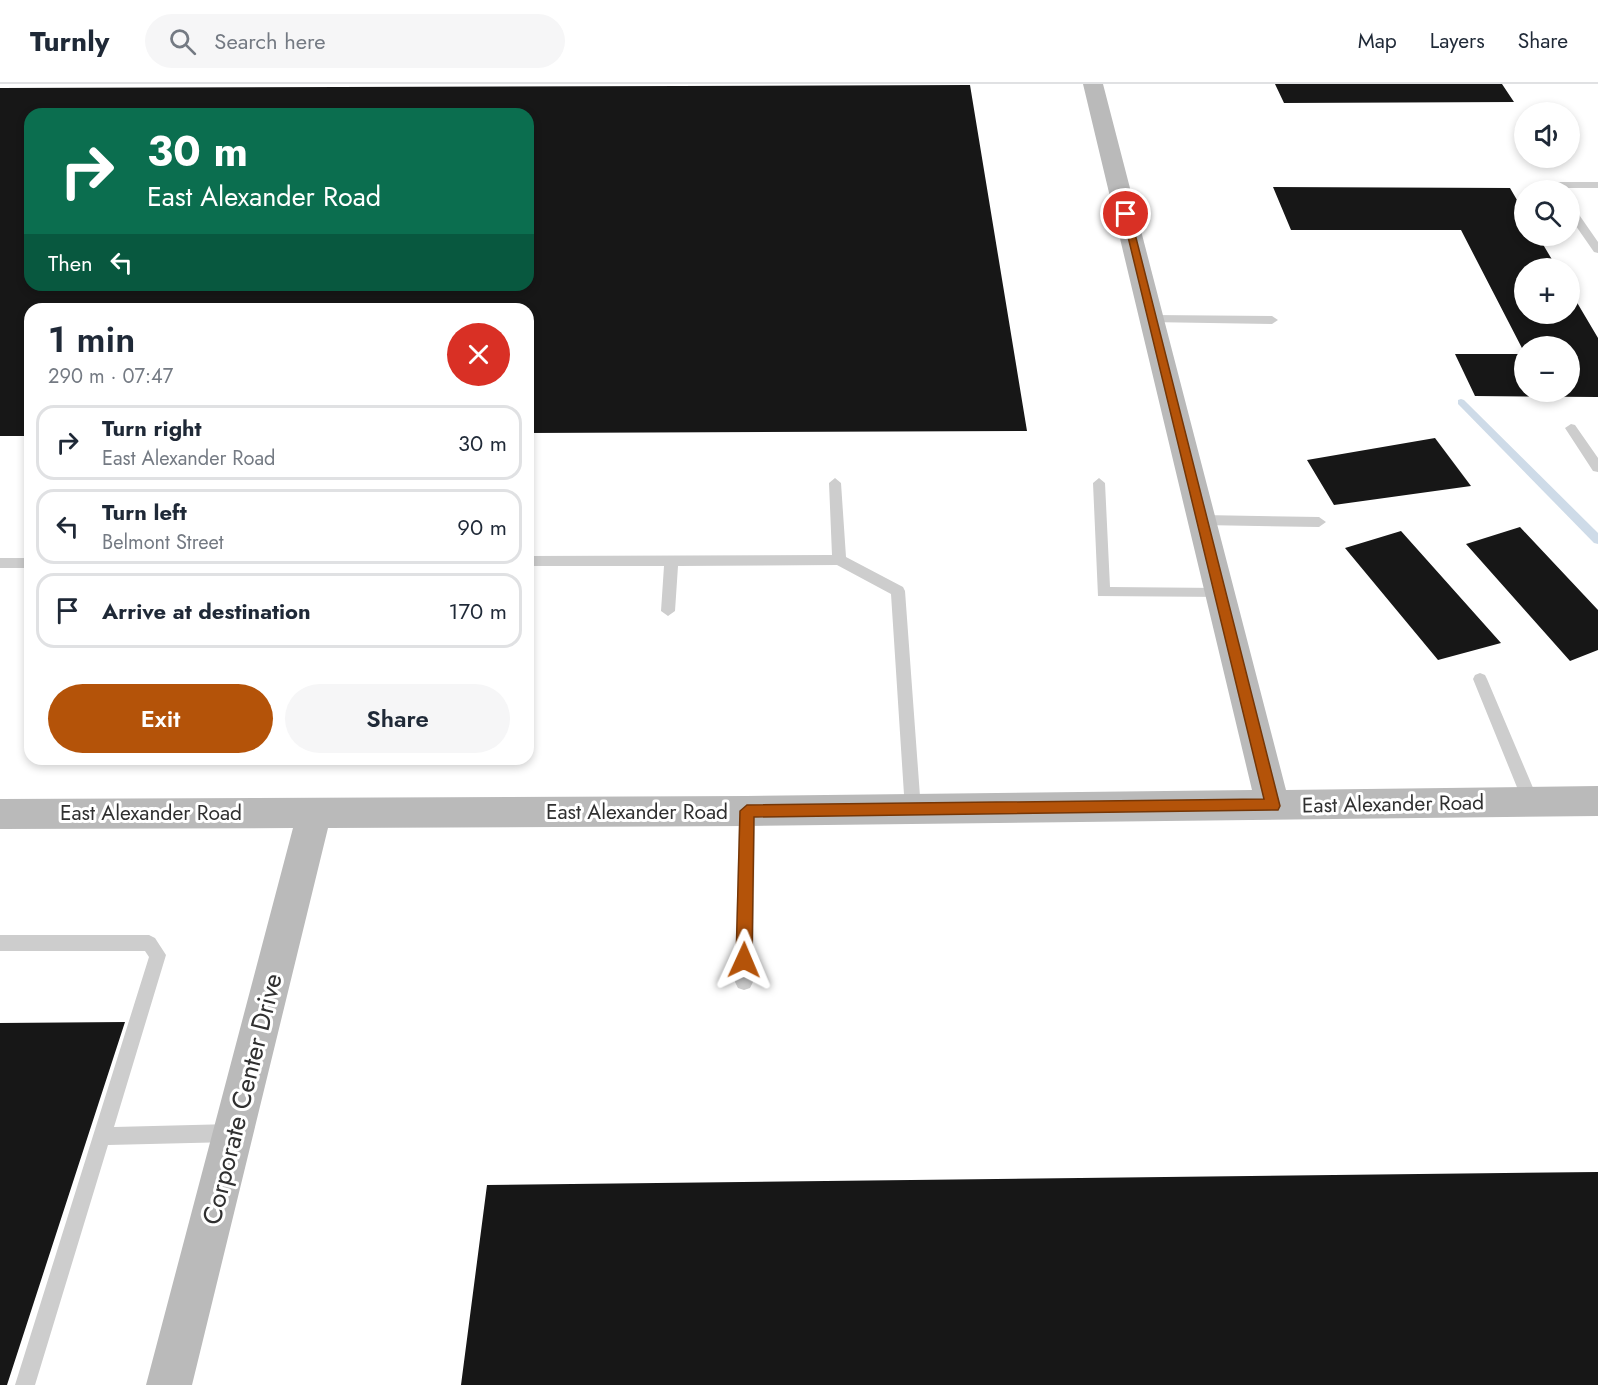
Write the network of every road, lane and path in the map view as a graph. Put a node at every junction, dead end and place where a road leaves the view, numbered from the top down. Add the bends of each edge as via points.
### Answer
1 (1093, 84) edge
2 (1580, 185) edge
3 (1598, 185) edge
4 (1580, 224) edge
5 (1598, 250) edge
6 (1152, 319) junction
7 (1272, 320) dead end
8 (1571, 428) dead end
9 (1598, 468) edge
10 (835, 483) dead end
11 (1099, 483) dead end
12 (1202, 520) junction
13 (1319, 522) dead end
14 (839, 560) junction
15 (534, 561) edge
16 (671, 561) junction
17 (0, 563) edge
18 (24, 563) edge
19 (1220, 593) junction
20 (668, 610) dead end
21 (1480, 679) dead end
22 (1598, 801) edge
23 (1531, 802) junction
24 (1273, 806) junction
25 (913, 810) junction
26 (747, 811) junction
27 (315, 813) junction
28 (0, 814) edge
29 (0, 943) edge
30 (744, 982) dead end
31 (234, 1133) junction
32 (103, 1136) junction
33 (25, 1385) edge
34 (170, 1385) edge

1 - 6 street
2 - 3 lane
4 - 5 lane
6 - 7 lane
6 - 12 street
8 - 9 lane
10 - 14 lane
11 - 19 lane via 1103,592
12 - 13 lane
12 - 19 street
14 - 16 lane
14 - 25 lane via 898,591
15 - 16 lane
16 - 20 lane
17 - 18 lane
19 - 24 street
21 - 23 lane
22 - 23 street, East Alexander Road
23 - 24 street, East Alexander Road
24 - 25 street, East Alexander Road
25 - 26 street, East Alexander Road
26 - 27 street, East Alexander Road
26 - 30 lane
27 - 28 street, East Alexander Road
27 - 31 street, Corporate Center Drive
29 - 32 lane via 149,943 158,955
31 - 32 lane
31 - 34 street, Corporate Center Drive
32 - 33 lane

